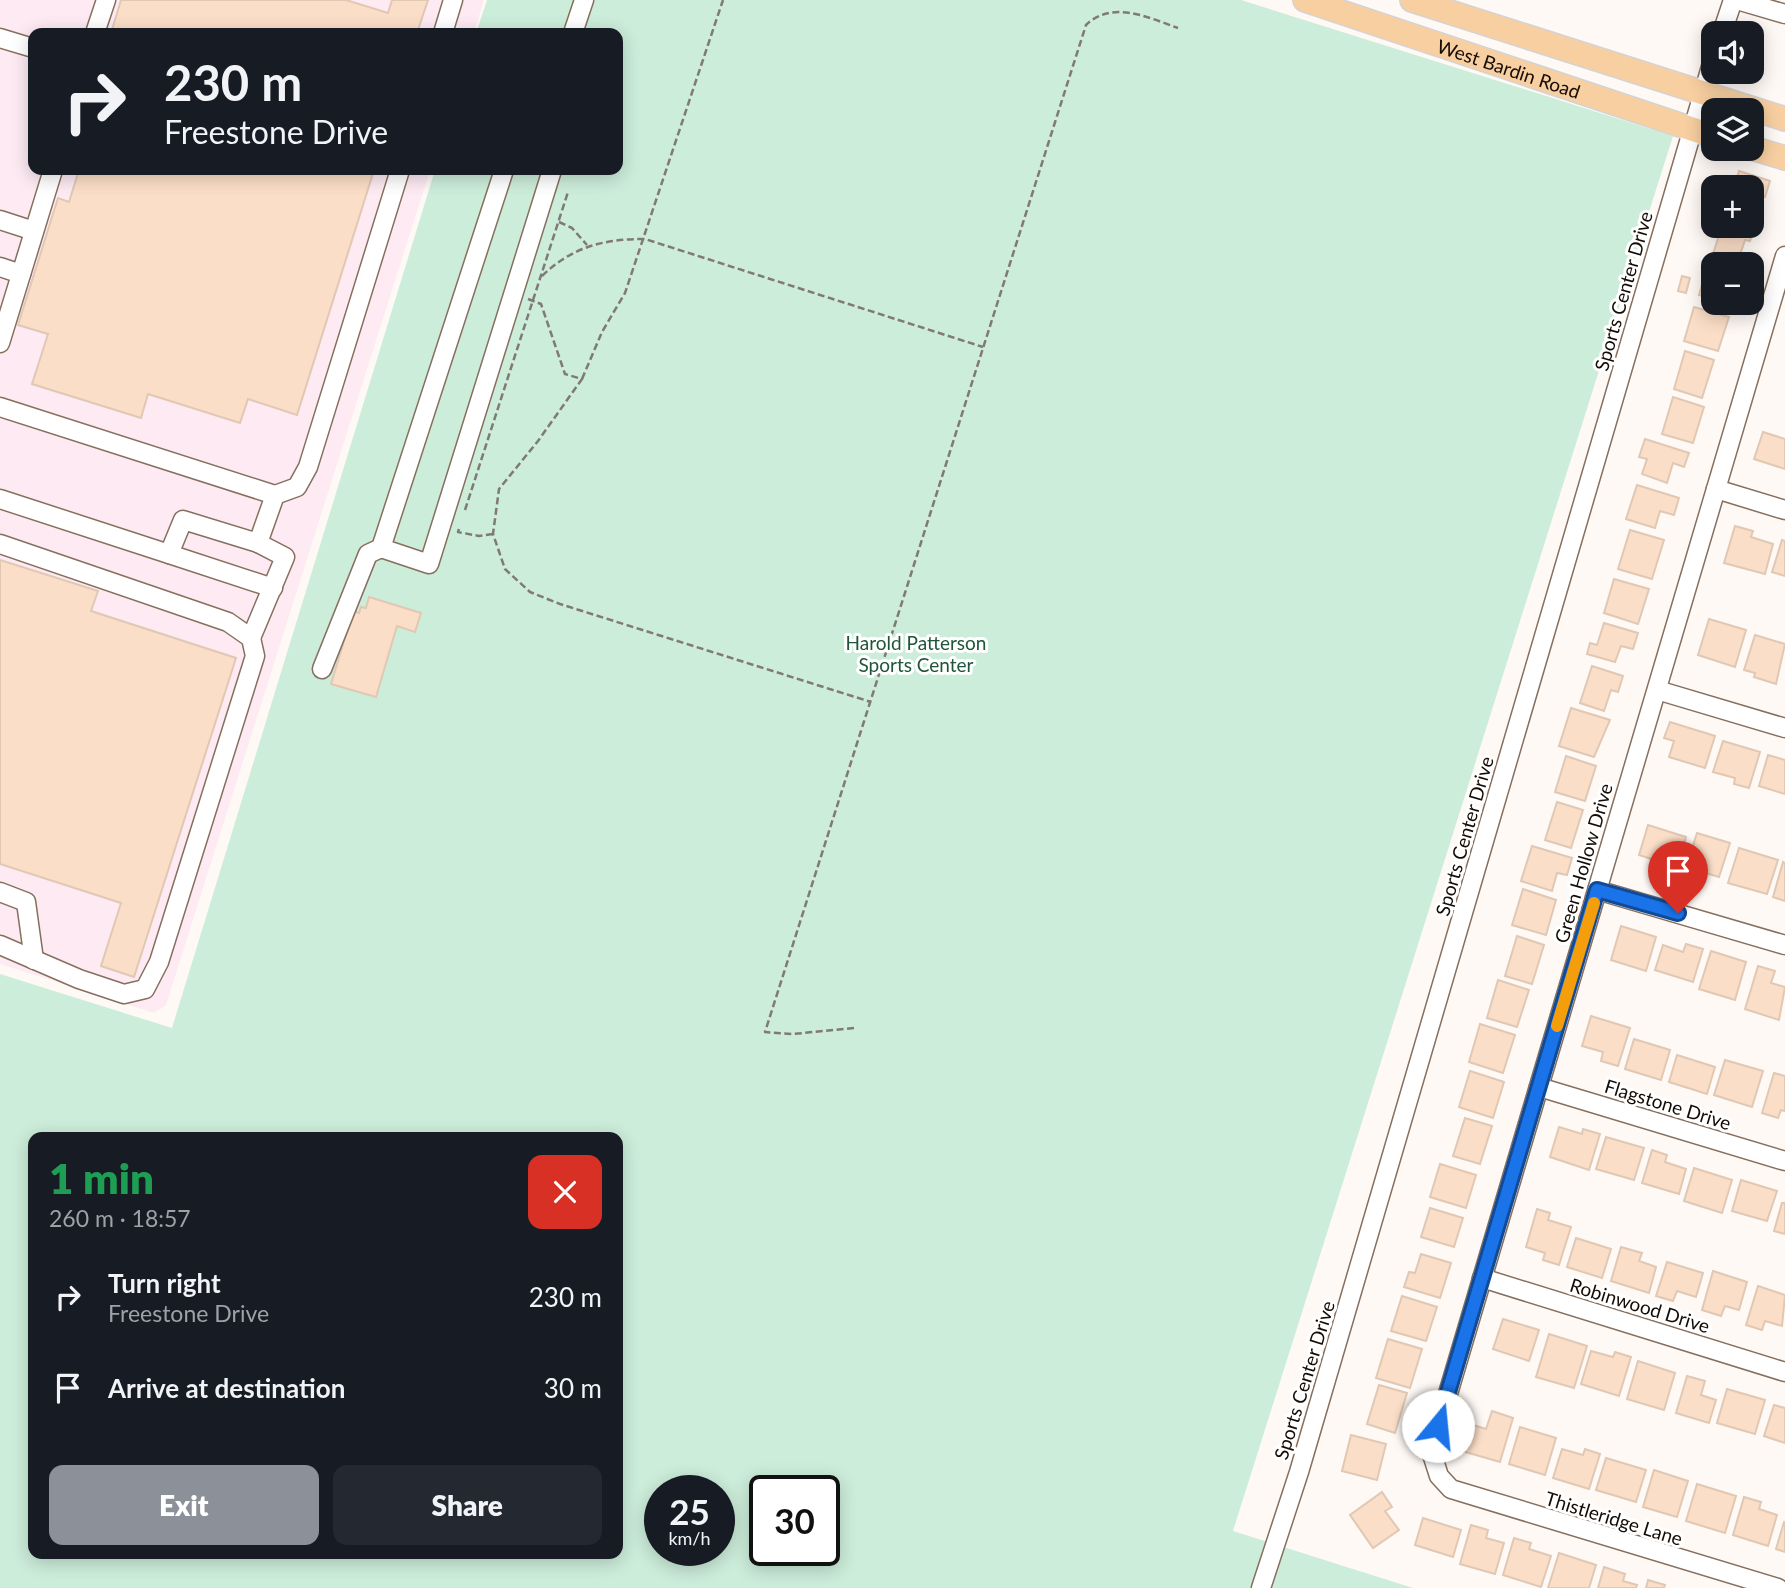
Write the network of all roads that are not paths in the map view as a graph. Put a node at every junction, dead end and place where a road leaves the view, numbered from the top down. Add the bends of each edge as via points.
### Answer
1 (106, 0) edge
2 (453, 0) edge
3 (584, 0) edge
4 (1305, 0) edge
5 (1412, 0) edge
6 (1735, 0) edge
7 (1785, 15) edge
8 (1727, 21) edge
9 (97, 28) edge
10 (445, 28) edge
11 (575, 28) edge
12 (0, 38) edge
13 (28, 46) edge
14 (1706, 84) edge
15 (1703, 93) junction
16 (1703, 98) edge
17 (1785, 119) edge
18 (1701, 131) edge
19 (1701, 139) edge
20 (1764, 152) edge
21 (1785, 158) edge
22 (51, 175) edge
23 (398, 175) edge
24 (502, 175) edge
25 (550, 175) edge
26 (0, 220) edge
27 (34, 231) junction
28 (1785, 256) edge
29 (0, 267) edge
30 (21, 274) junction
31 (1780, 294) edge
32 (3, 319) edge
33 (0, 343) edge
34 (0, 407) edge
35 (1716, 489) junction
36 (275, 495) junction
37 (0, 499) edge
38 (1785, 510) edge
39 (258, 543) junction
40 (0, 544) edge
41 (381, 548) junction
42 (169, 554) junction
43 (274, 588) junction
44 (251, 638) junction
45 (321, 669) dead end
46 (1657, 690) junction
47 (1785, 728) edge
48 (1597, 890) junction
49 (0, 892) edge
50 (0, 945) edge
51 (1785, 945) edge
52 (34, 960) junction
53 (1539, 1087) junction
54 (1785, 1161) edge
55 (1482, 1279) junction
56 (1785, 1372) edge
57 (1443, 1480) joint
58 (1261, 1588) edge
59 (1777, 1588) edge

1 - 9 street
2 - 10 street
3 - 11 street
4 - 18 main road, West Bardin Road
5 - 15 main road, West Bardin Road
6 - 7 street
6 - 8 street
12 - 13 street
14 - 15 street, Sports Center Drive
15 - 16 street, Sports Center Drive
15 - 17 main road, West Bardin Road
19 - 58 street, Sports Center Drive
20 - 21 main road
22 - 27 street
23 - 36 street via 308,467 297,487
24 - 41 street
25 - 41 street via 429,564
26 - 27 street
27 - 30 street
28 - 31 street, Green Hollow Drive
29 - 30 street
30 - 32 street
31 - 35 street, Green Hollow Drive
32 - 33 street
34 - 36 street
35 - 38 street
35 - 46 street, Green Hollow Drive
36 - 39 street
37 - 42 street
39 - 42 street via 183,520
39 - 43 street via 285,557
40 - 44 street via 228,622
41 - 45 street via 368,554
42 - 43 street
43 - 44 street
44 - 52 street via 255,656 159,962 145,989 124,994
46 - 47 street
46 - 48 street, Green Hollow Drive
48 - 51 street
48 - 53 street, Green Hollow Drive
49 - 52 street via 26,902
50 - 52 street
53 - 54 street, Flagstone Drive
53 - 55 street, Green Hollow Drive
55 - 56 street, Robinwood Drive
55 - 57 street, Green Hollow Drive via 1431,1451
57 - 59 street, Thistleridge Lane via 1451,1489 1478,1499

